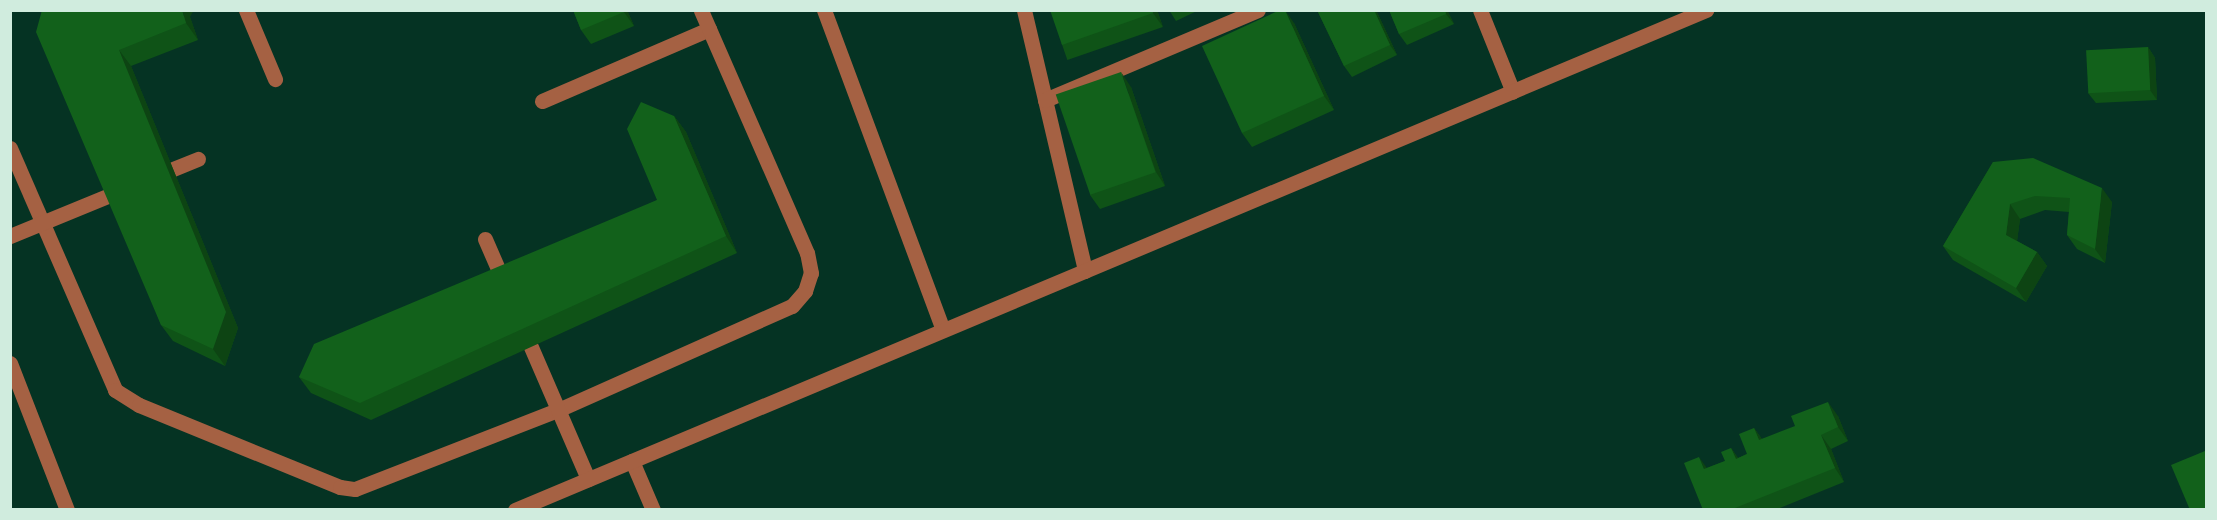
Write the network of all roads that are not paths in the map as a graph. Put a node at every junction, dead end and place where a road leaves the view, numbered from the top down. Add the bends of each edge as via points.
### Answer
1 (246, 10) edge
2 (701, 10) edge
3 (824, 10) edge
4 (1024, 10) edge
5 (1258, 10) edge
6 (1480, 10) edge
7 (1706, 10) edge
8 (710, 30) junction
9 (275, 79) dead end
10 (1513, 92) junction
11 (1045, 100) junction
12 (542, 101) dead end
13 (10, 148) edge
14 (198, 159) dead end
15 (173, 169) dead end
16 (110, 195) edge
17 (42, 223) junction
18 (10, 236) edge
19 (485, 239) dead end
20 (1085, 270) junction
21 (505, 285) edge
22 (943, 330) junction
23 (531, 347) edge
24 (10, 363) edge
25 (558, 410) junction
26 (632, 461) junction
27 (588, 479) junction
28 (67, 510) edge
29 (515, 510) edge
30 (653, 510) edge

1 - 9 street
2 - 8 street
3 - 22 street
4 - 11 street
5 - 11 street
6 - 10 street
7 - 10 street
8 - 12 street
8 - 25 street via 807,253 811,273 805,291 792,306
10 - 20 street
11 - 20 street
13 - 17 street
14 - 15 street
16 - 17 street
17 - 18 street
17 - 25 street via 115,390 139,405 340,487 370,484
19 - 21 street
20 - 22 street
22 - 26 street
23 - 25 street
24 - 28 street
25 - 27 street
26 - 27 street
26 - 30 street
27 - 29 street

